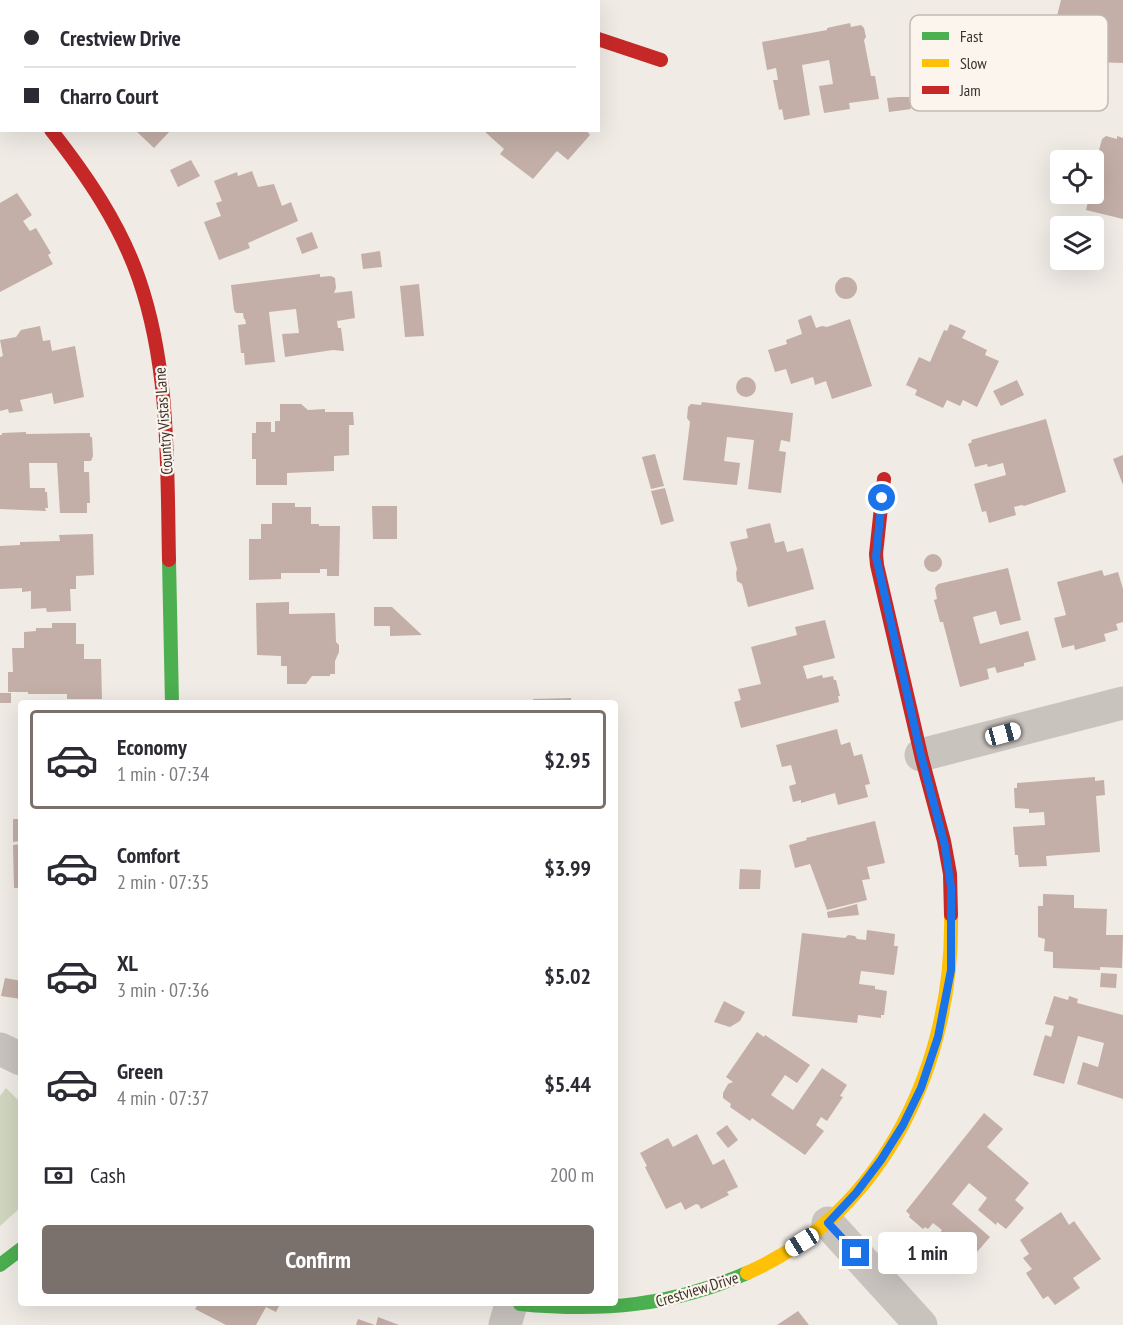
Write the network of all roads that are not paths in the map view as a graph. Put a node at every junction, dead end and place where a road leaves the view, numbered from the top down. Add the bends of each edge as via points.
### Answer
1 (600, 40) edge
2 (661, 60) dead end
3 (53, 132) edge
4 (884, 479) dead end
5 (172, 700) edge
6 (1123, 703) edge
7 (921, 755) junction
8 (0, 1049) edge
9 (18, 1058) edge
10 (828, 1223) junction
11 (18, 1251) edge
12 (0, 1265) edge
13 (511, 1306) edge
14 (544, 1306) edge
15 (506, 1325) edge
16 (921, 1325) edge

1 - 2 street
3 - 5 street, Country Vistas Lane via 101,199 122,238 152,320 166,422
4 - 7 street, Crestview Drive via 876,557
6 - 7 street
7 - 10 street, Crestview Drive via 945,846 951,887 951,970 942,1023 921,1088 903,1125 856,1193
8 - 9 street
10 - 14 street, Crestview Drive via 744,1275 681,1297 614,1308
10 - 16 street
11 - 12 street
13 - 15 street

